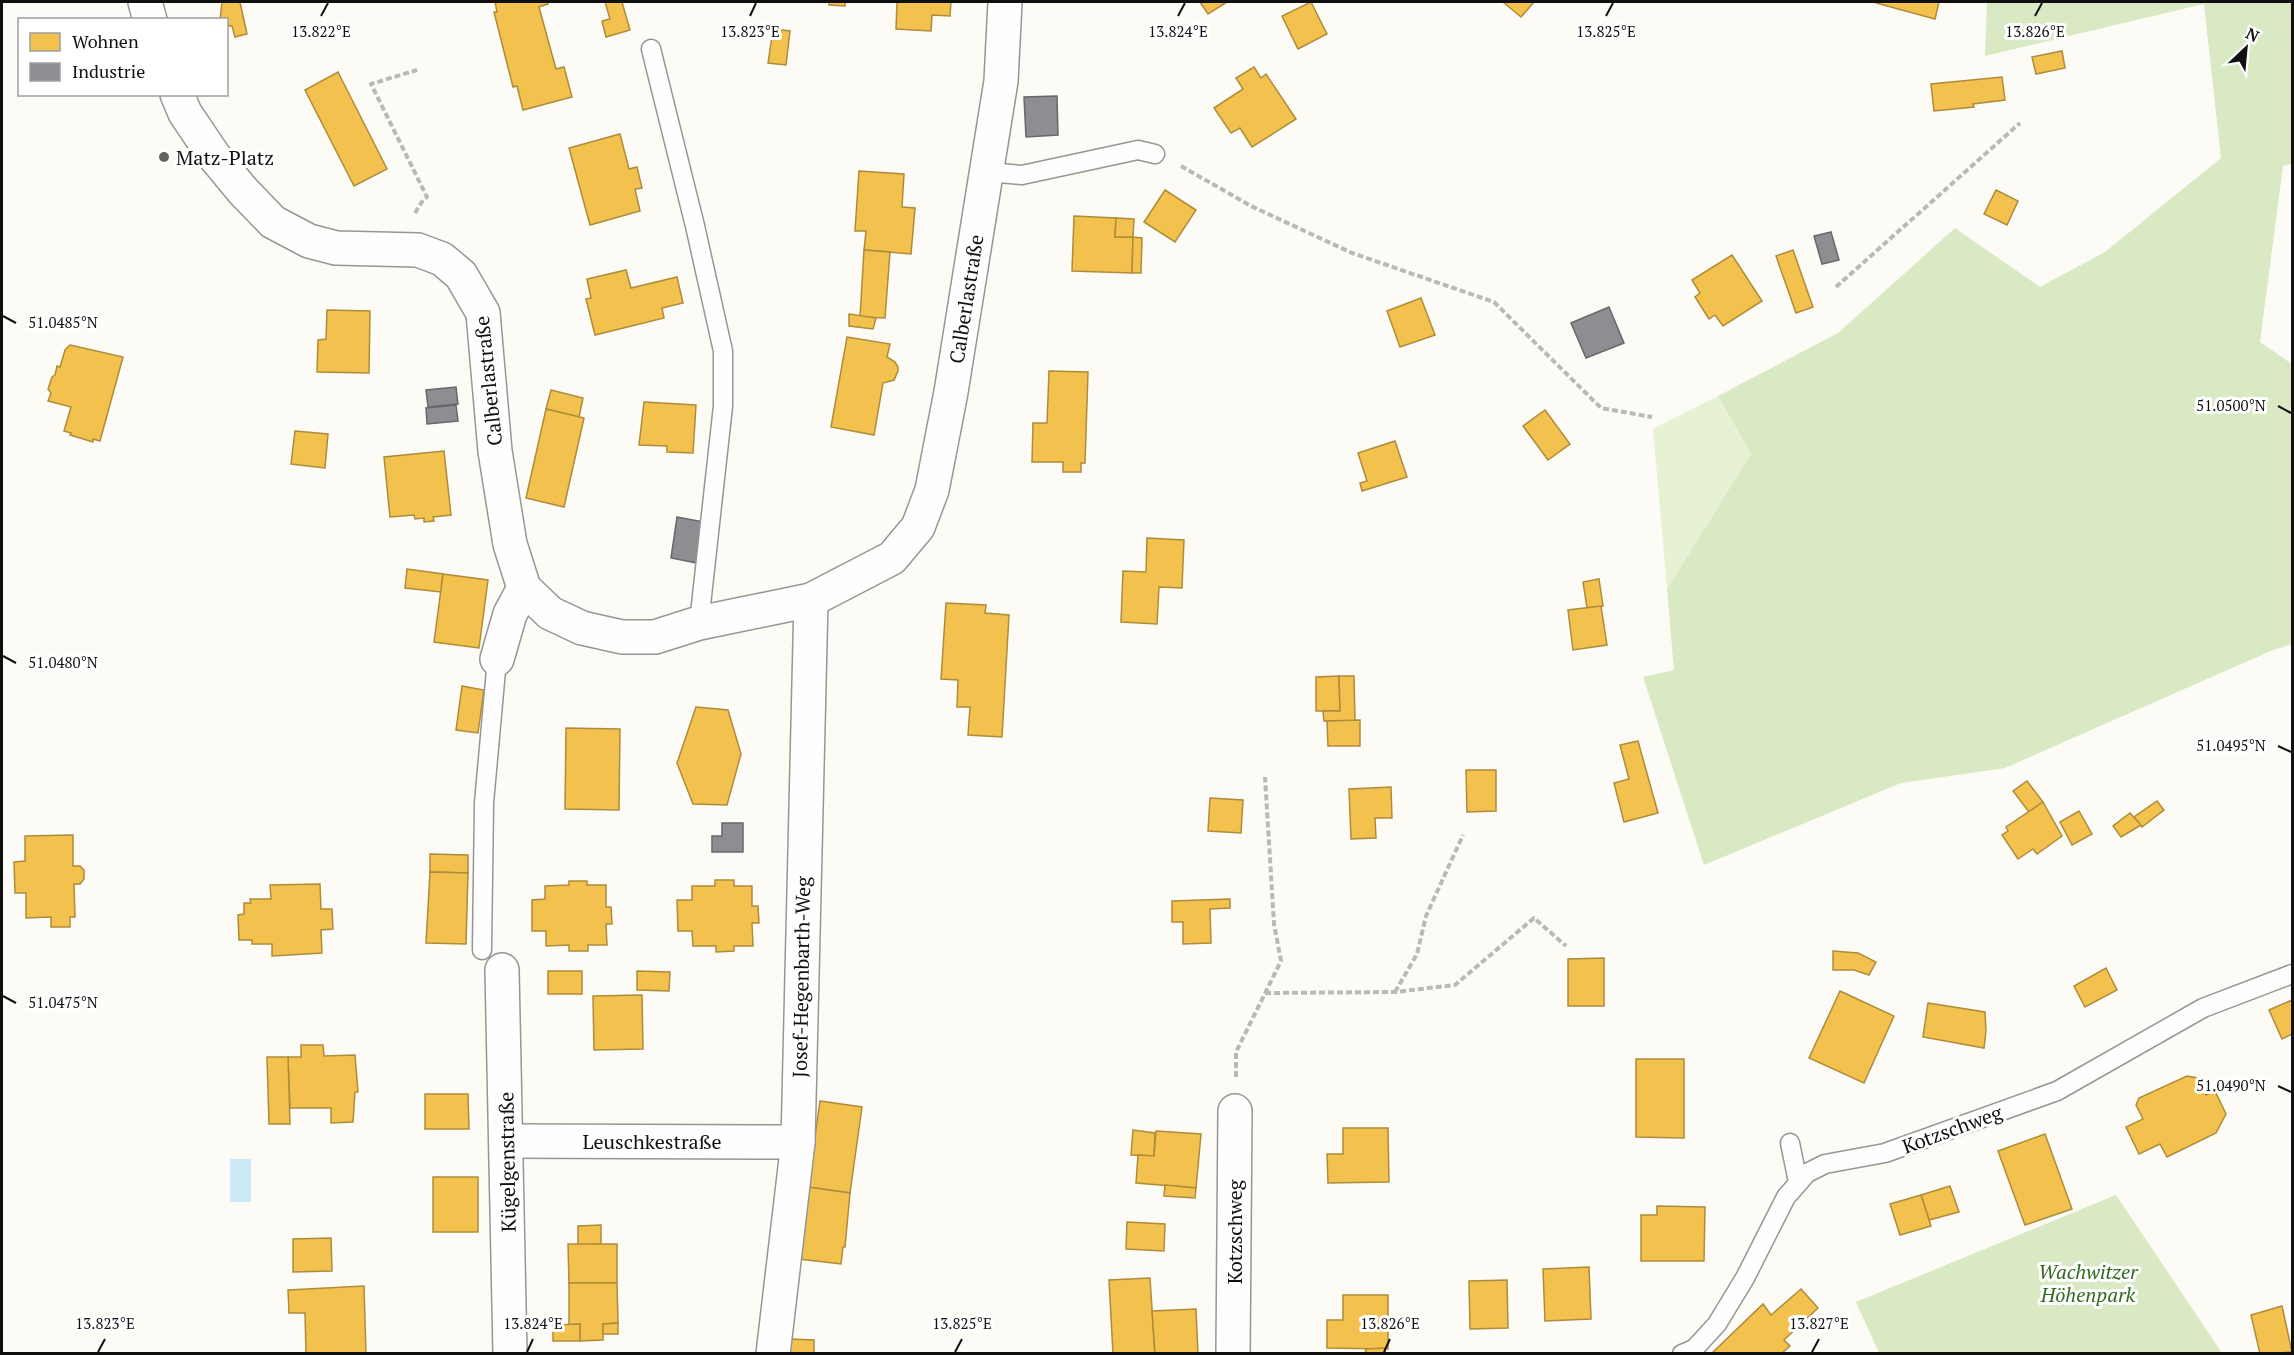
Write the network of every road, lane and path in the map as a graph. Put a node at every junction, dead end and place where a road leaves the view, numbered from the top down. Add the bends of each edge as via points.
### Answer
1 (145, 2) edge
2 (1005, 2) edge
3 (149, 18) edge
4 (651, 49) dead end
5 (417, 70) dead end
6 (178, 96) edge
7 (2020, 123) dead end
8 (1155, 154) joint
9 (987, 172) junction
10 (423, 200) dead end
11 (1836, 287) dead end
12 (1652, 417) dead end
13 (524, 588) junction
14 (811, 600) junction
15 (699, 623) junction
16 (496, 659) joint
17 (1266, 777) dead end
18 (1463, 835) dead end
19 (1566, 946) dead end
20 (492, 960) joint
21 (2292, 974) edge
22 (1395, 992) junction
23 (1265, 993) junction
24 (1235, 1111) joint
25 (507, 1141) junction
26 (798, 1142) junction
27 (1790, 1143) dead end
28 (1798, 1182) junction
29 (510, 1353) edge
30 (773, 1353) edge
31 (1233, 1353) edge
32 (1682, 1353) edge

1 - 3 street
2 - 9 street, Calberlastraße via 1001,81
4 - 15 lane via 723,351 723,406
5 - 10 path via 371,84 427,197
6 - 13 street, Calberlastraße via 185,114 214,156 273,222 309,241 336,248 418,250 442,259 461,275 483,313 495,451 510,544
7 - 11 path
8 - 9 lane via 1138,150 1022,175
8 - 12 path via 1251,206 1352,253 1494,302 1601,408
9 - 14 street, Calberlastraße via 932,490 918,527 892,558
13 - 15 street, Calberlastraße via 550,613 602,633 656,637
13 - 16 street, Kügelgenstraße via 510,614
14 - 15 street, Calberlastraße
14 - 26 street, Josef-Hegenbarth-Weg
16 - 20 lane, Kügelgenstraße via 484,803
17 - 23 path via 1274,924 1281,961
18 - 22 path via 1426,916 1417,954
19 - 22 path via 1534,918 1455,985
20 - 25 street, Kügelgenstraße
21 - 28 lane, Kotzschweg via 2203,1008 2057,1090 1885,1153 1825,1164
22 - 23 path
23 - 24 path via 1236,1052
24 - 31 street, Kotzschweg
25 - 26 street, Leuschkestraße
25 - 29 street, Kügelgenstraße
26 - 30 street, Josef-Hegenbarth-Weg
27 - 28 lane
28 - 32 lane, Kotzschweg via 1717,1324 1694,1349

